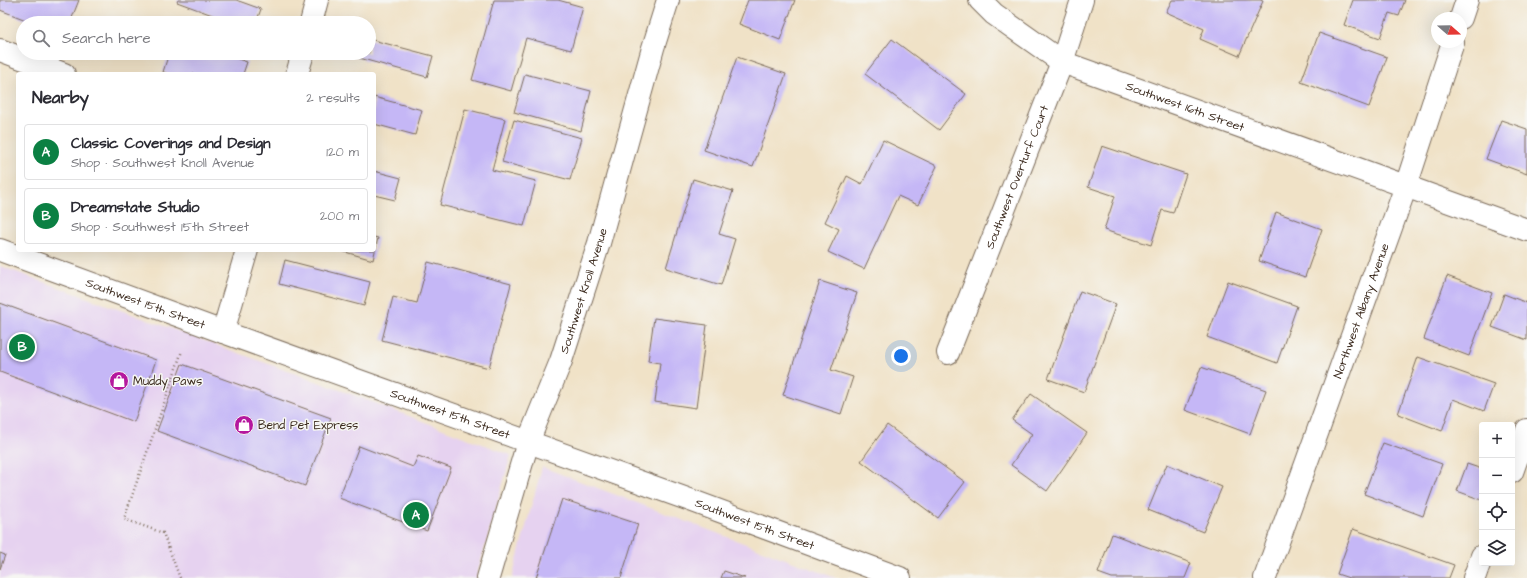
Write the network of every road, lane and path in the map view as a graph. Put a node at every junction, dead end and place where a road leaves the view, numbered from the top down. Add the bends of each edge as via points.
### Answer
1 (317, 0) edge
2 (668, 0) edge
3 (980, 0) edge
4 (1082, 0) edge
5 (1467, 0) edge
6 (1463, 12) edge
7 (313, 16) edge
8 (1451, 48) edge
9 (0, 50) edge
10 (16, 56) edge
11 (27, 60) edge
12 (301, 60) edge
13 (1062, 62) junction
14 (59, 72) edge
15 (298, 72) edge
16 (1406, 186) junction
17 (1527, 230) edge
18 (0, 250) edge
19 (247, 252) edge
20 (223, 332) junction
21 (182, 351) dead end
22 (948, 353) dead end
23 (1527, 430) edge
24 (528, 442) junction
25 (1515, 464) edge
26 (1479, 564) edge
27 (858, 571) edge
28 (180, 578) edge
29 (488, 578) edge
30 (900, 578) edge
31 (1266, 578) edge
32 (1474, 578) edge

1 - 7 street
2 - 24 street, Southwest Knoll Avenue via 597,250 561,361
3 - 13 street, Southwest 16th Street via 994,14
4 - 13 street, Southwest Overturf Court
5 - 6 street
8 - 16 street, Northwest Albany Avenue
9 - 10 street
11 - 14 street
12 - 15 street
13 - 16 street, Southwest 16th Street
13 - 22 street, Southwest Overturf Court
16 - 17 street, Southwest 16th Street
16 - 31 street, Northwest Albany Avenue
18 - 20 street, Southwest 15th Street
19 - 20 street
20 - 24 street, Southwest 15th Street
21 - 28 path via 124,520 163,533
23 - 25 street
24 - 27 street, Southwest 15th Street
24 - 29 street, Southwest Knoll Avenue
26 - 32 street
27 - 30 street, Southwest 15th Street

